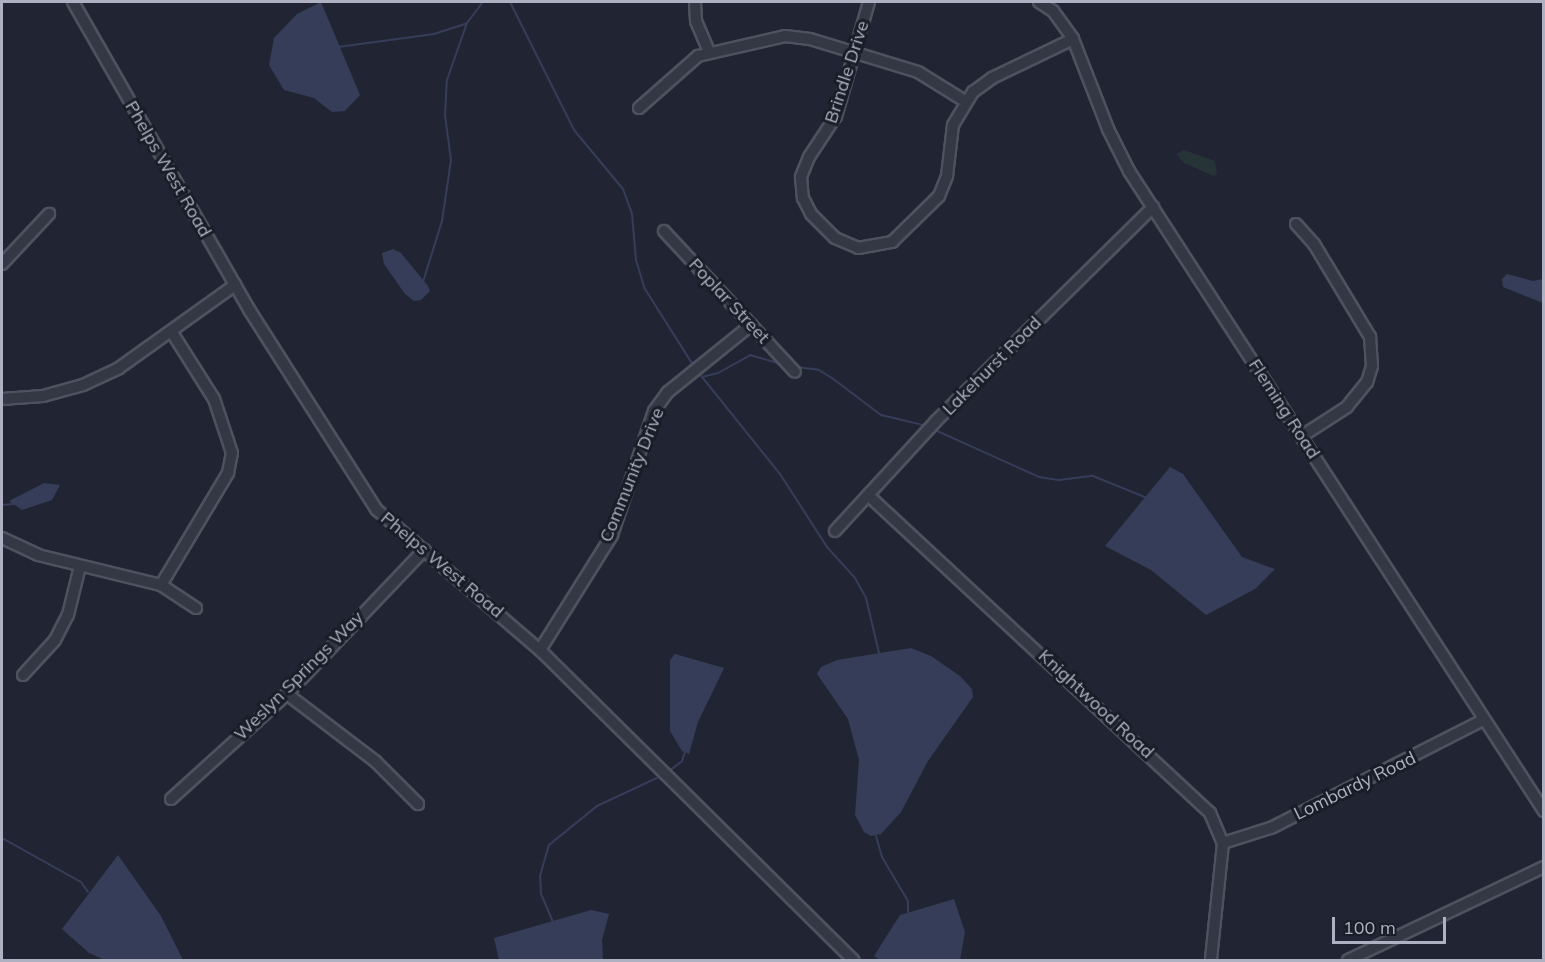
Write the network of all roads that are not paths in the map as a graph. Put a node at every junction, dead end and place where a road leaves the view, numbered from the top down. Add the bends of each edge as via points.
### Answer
1 (73, 2) edge
2 (695, 2) edge
3 (869, 2) edge
4 (1039, 2) edge
5 (1073, 39) junction
6 (709, 51) junction
7 (855, 53) junction
8 (965, 101) junction
9 (639, 108) dead end
10 (1153, 207) junction
11 (50, 214) dead end
12 (1296, 224) dead end
13 (664, 231) dead end
14 (5, 250) edge
15 (2, 264) edge
16 (235, 285) junction
17 (751, 325) junction
18 (171, 331) junction
19 (795, 372) dead end
20 (2, 399) edge
21 (1302, 436) junction
22 (868, 495) junction
23 (835, 531) dead end
24 (2, 538) edge
25 (424, 550) junction
26 (80, 566) junction
27 (161, 585) junction
28 (196, 608) dead end
29 (540, 650) junction
30 (23, 675) dead end
31 (287, 694) junction
32 (1483, 720) junction
33 (171, 799) dead end
34 (418, 804) dead end
35 (1544, 811) edge
36 (1223, 843) junction
37 (1544, 867) edge
38 (853, 960) edge
39 (1211, 960) edge
40 (1348, 960) edge

1 - 16 street, Phelps West Road
2 - 6 street via 696,21
3 - 7 street, Brindle Drive
4 - 5 street, Fleming Road via 1053,11
5 - 8 street, Brindle Drive via 992,78
5 - 10 street, Fleming Road via 1108,129
6 - 7 street via 785,36
6 - 9 street via 690,61
7 - 8 street via 928,76
7 - 8 street, Brindle Drive via 832,126 809,157 801,177 803,198 811,214 844,243 858,248 882,246 899,237 931,205 944,185 953,125
10 - 21 street, Fleming Road
10 - 22 street, Lakehurst Road via 936,421
11 - 14 street
12 - 21 street via 1320,254 1370,337 1372,366 1367,382 1347,407
13 - 17 street, Poplar Street
14 - 15 street
16 - 18 street
16 - 25 street, Phelps West Road via 361,490 399,532
17 - 19 street, Poplar Street
17 - 29 street, Community Drive via 668,392 654,411 612,535
18 - 20 street via 119,368 83,386 43,396
18 - 27 street via 214,399 232,453 228,473
21 - 32 street, Fleming Road
22 - 23 street, Lakehurst Road
22 - 36 street, Knightwood Road via 1194,795 1210,813
24 - 26 street via 38,555
25 - 29 street, Phelps West Road
25 - 31 street, Weslyn Springs Way
26 - 27 street
26 - 30 street via 68,615 55,640
27 - 28 street
29 - 38 street, Phelps West Road
31 - 33 street, Weslyn Springs Way
31 - 34 street via 375,761
32 - 35 street, Fleming Road
32 - 36 street, Lombardy Road via 1274,827
36 - 39 street, Knightwood Road
37 - 40 street

